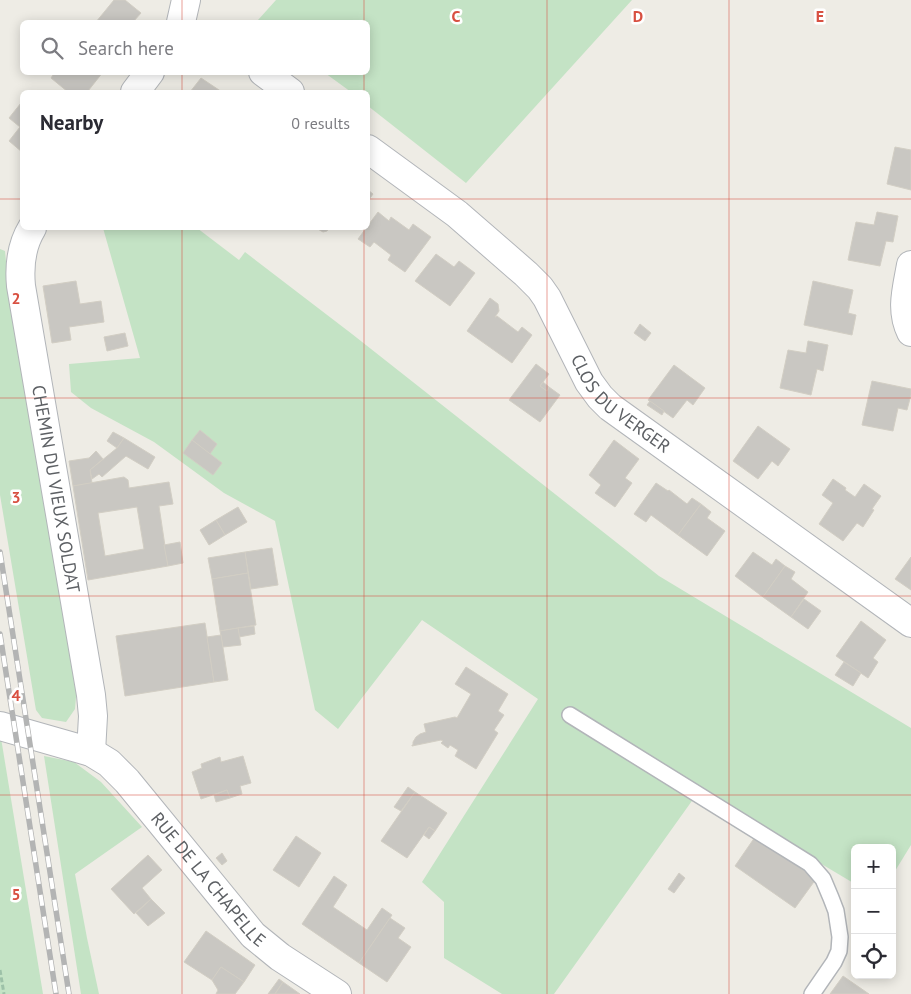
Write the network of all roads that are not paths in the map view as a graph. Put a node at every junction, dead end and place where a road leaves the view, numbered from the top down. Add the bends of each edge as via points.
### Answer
1 (148, 75) edge
2 (267, 75) edge
3 (136, 90) edge
4 (287, 90) edge
5 (370, 150) edge
6 (31, 230) edge
7 (911, 264) edge
8 (911, 332) edge
9 (911, 623) edge
10 (570, 715) dead end
11 (0, 726) edge
12 (91, 752) junction
13 (336, 994) edge
14 (812, 994) edge

1 - 3 street
2 - 4 street
5 - 9 street, CLOS DU VERGER via 456,214 540,288 589,382 610,407
6 - 12 street, CHEMIN DU VIEUX SOLDAT via 22,250 21,286 91,696
7 - 8 street via 904,300
10 - 14 lane via 810,864 823,879 836,911 840,937 834,962
11 - 12 street, RUE DE LA CHAPELLE
12 - 13 street, RUE DE LA CHAPELLE via 116,769 253,935

